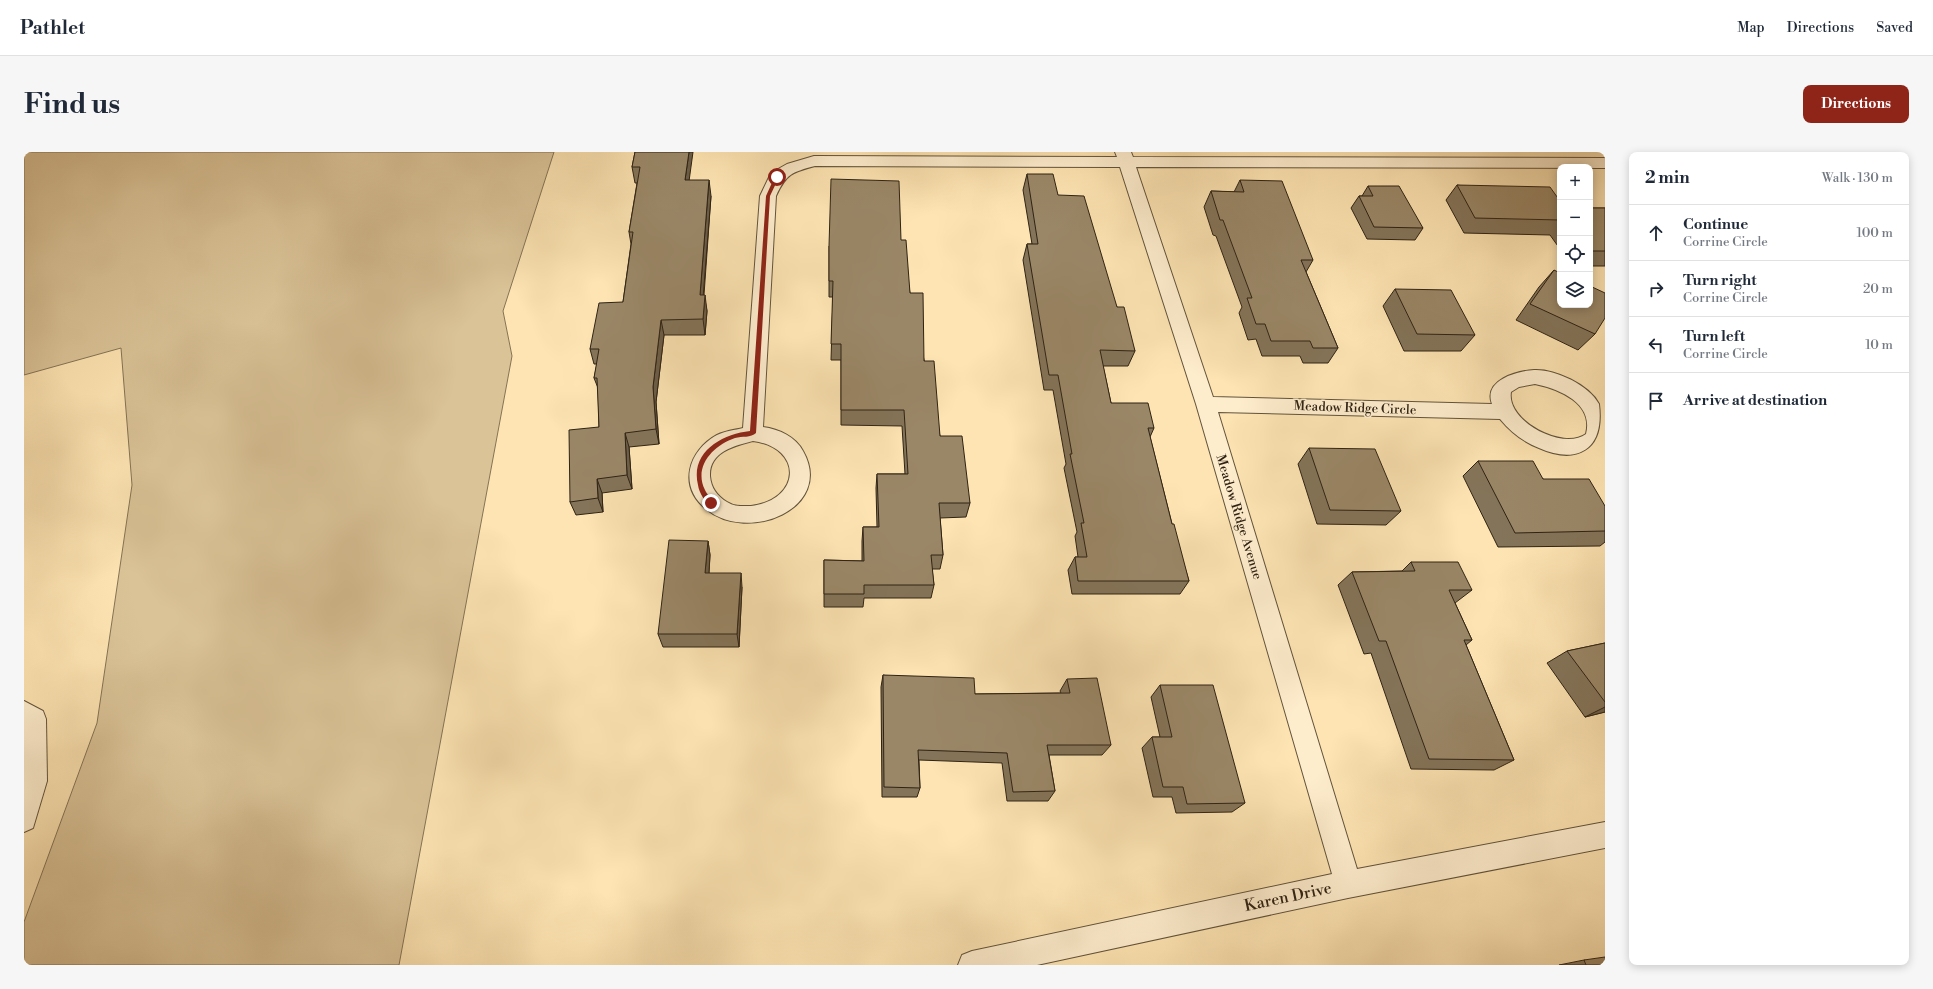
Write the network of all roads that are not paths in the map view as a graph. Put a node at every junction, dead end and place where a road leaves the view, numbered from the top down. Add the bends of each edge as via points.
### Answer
1 (1124, 157) edge
2 (1605, 163) edge
3 (1206, 404) junction
4 (1504, 412) junction
5 (753, 433) junction
6 (24, 712) edge
7 (24, 819) edge
8 (1605, 835) edge
9 (1348, 884) junction
10 (972, 965) edge

1 - 2 street
1 - 3 street, Meadow Ridge Avenue
1 - 5 street via 814,161 793,167 777,177 768,196
3 - 4 street, Meadow Ridge Circle
3 - 9 street, Meadow Ridge Avenue
4 - 4 street via 1528,435 1561,447 1576,448 1590,445 1598,438 1602,429 1601,418 1594,406 1582,396 1552,380 1535,377 1509,382 1502,390 1500,400
5 - 5 street via 736,435 721,441 708,451 701,463 699,477 702,491 711,503 725,511 741,515 773,510 787,501 796,490 800,464 794,452 770,436
6 - 7 street via 34,719 34,780
8 - 9 street, Karen Drive
9 - 10 street, Karen Drive

